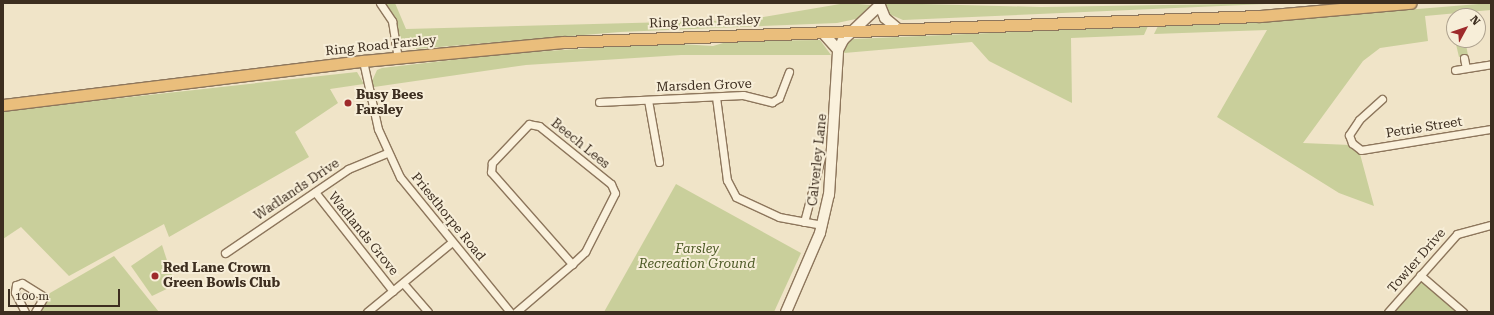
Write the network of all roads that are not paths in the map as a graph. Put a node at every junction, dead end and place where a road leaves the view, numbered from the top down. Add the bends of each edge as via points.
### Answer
1 (380, 3) edge
2 (1410, 3) edge
3 (879, 5) edge
4 (896, 28) junction
5 (854, 29) junction
6 (822, 32) junction
7 (838, 50) junction
8 (398, 57) junction
9 (1464, 58) dead end
10 (363, 61) junction
11 (1491, 64) edge
12 (1466, 68) junction
13 (1454, 70) dead end
14 (789, 72) dead end
15 (716, 97) junction
16 (1382, 99) dead end
17 (648, 100) junction
18 (599, 102) dead end
19 (3, 105) edge
20 (1491, 129) edge
21 (387, 154) junction
22 (822, 154) dead end
23 (659, 162) dead end
24 (315, 192) junction
25 (804, 222) junction
26 (822, 225) junction
27 (1491, 225) edge
28 (452, 242) junction
29 (225, 253) dead end
30 (572, 264) junction
31 (1420, 275) junction
32 (403, 283) junction
33 (393, 291) junction
34 (25, 312) edge
35 (35, 312) edge
36 (367, 312) edge
37 (428, 312) edge
38 (510, 312) edge
39 (516, 312) edge
40 (786, 312) edge
41 (1388, 312) edge
42 (1463, 312) edge

1 - 8 street via 392,21
2 - 4 highway, Ring Road Farsley via 1260,16
3 - 4 main road
3 - 5 main road
4 - 5 highway, Ring Road Farsley
5 - 6 highway, Ring Road Farsley
5 - 7 main road
6 - 7 main road
6 - 8 highway, Ring Road Farsley via 563,42
7 - 26 main road, Calverley Lane via 829,195
8 - 10 highway, Ring Road Farsley
9 - 12 street
10 - 19 highway, Ring Road Farsley
10 - 21 street, Priesthorpe Road
11 - 12 street
12 - 13 street
14 - 15 street, Marsden Grove via 779,98 772,102 743,95
15 - 17 street, Marsden Grove
15 - 25 street via 731,190 748,204 779,217
16 - 20 street, Petrie Street via 1359,120 1349,134 1352,143 1361,150
17 - 18 street, Marsden Grove
17 - 23 street
21 - 24 street, Wadlands Drive via 348,170
21 - 28 street, Priesthorpe Road via 411,194
22 - 25 street
24 - 29 street, Wadlands Drive
24 - 33 street, Wadlands Grove
25 - 26 street
26 - 40 main road, Calverley Lane
27 - 31 street, Towler Drive via 1457,234
28 - 32 street
28 - 38 street, Priesthorpe Road
30 - 30 street, Beech Lees via 595,236 614,198 615,189 539,126 529,124 492,163 491,172
30 - 39 street, Beech Lees
31 - 41 street, Towler Drive
31 - 42 street
32 - 33 street
32 - 37 street
33 - 36 street
34 - 35 street via 15,292 16,285 22,283 44,297

